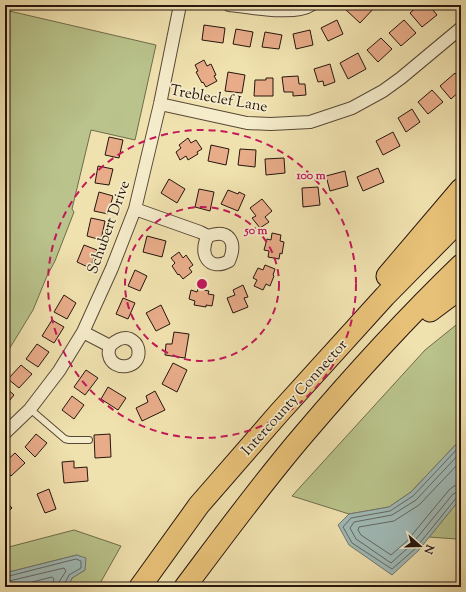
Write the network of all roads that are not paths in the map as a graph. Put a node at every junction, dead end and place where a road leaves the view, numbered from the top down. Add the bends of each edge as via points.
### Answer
1 (180, 5) edge
2 (229, 5) edge
3 (311, 5) edge
4 (461, 28) edge
5 (160, 104) junction
6 (461, 189) edge
7 (135, 209) junction
8 (461, 219) edge
9 (208, 236) dead end
10 (461, 265) edge
11 (461, 288) edge
12 (83, 332) junction
13 (382, 345) junction
14 (110, 346) dead end
15 (30, 409) junction
16 (279, 413) junction
17 (5, 433) edge
18 (89, 440) dead end
19 (140, 587) edge
20 (185, 587) edge

1 - 5 street, Schubert Drive
2 - 3 street via 288,11
4 - 5 street, Trebleclef Lane via 383,91 352,108 310,122 247,122
5 - 7 street, Schubert Drive
6 - 16 highway via 381,283
7 - 9 street
7 - 12 street, Schubert Drive
8 - 16 highway, Intercounty Connector via 384,296
10 - 13 highway, Intercounty Connector
11 - 13 highway
12 - 14 street
12 - 15 street, Schubert Drive
13 - 20 highway, Intercounty Connector via 303,434
15 - 17 street, Schubert Drive
15 - 18 lane via 65,439
16 - 19 highway, Intercounty Connector via 199,505

